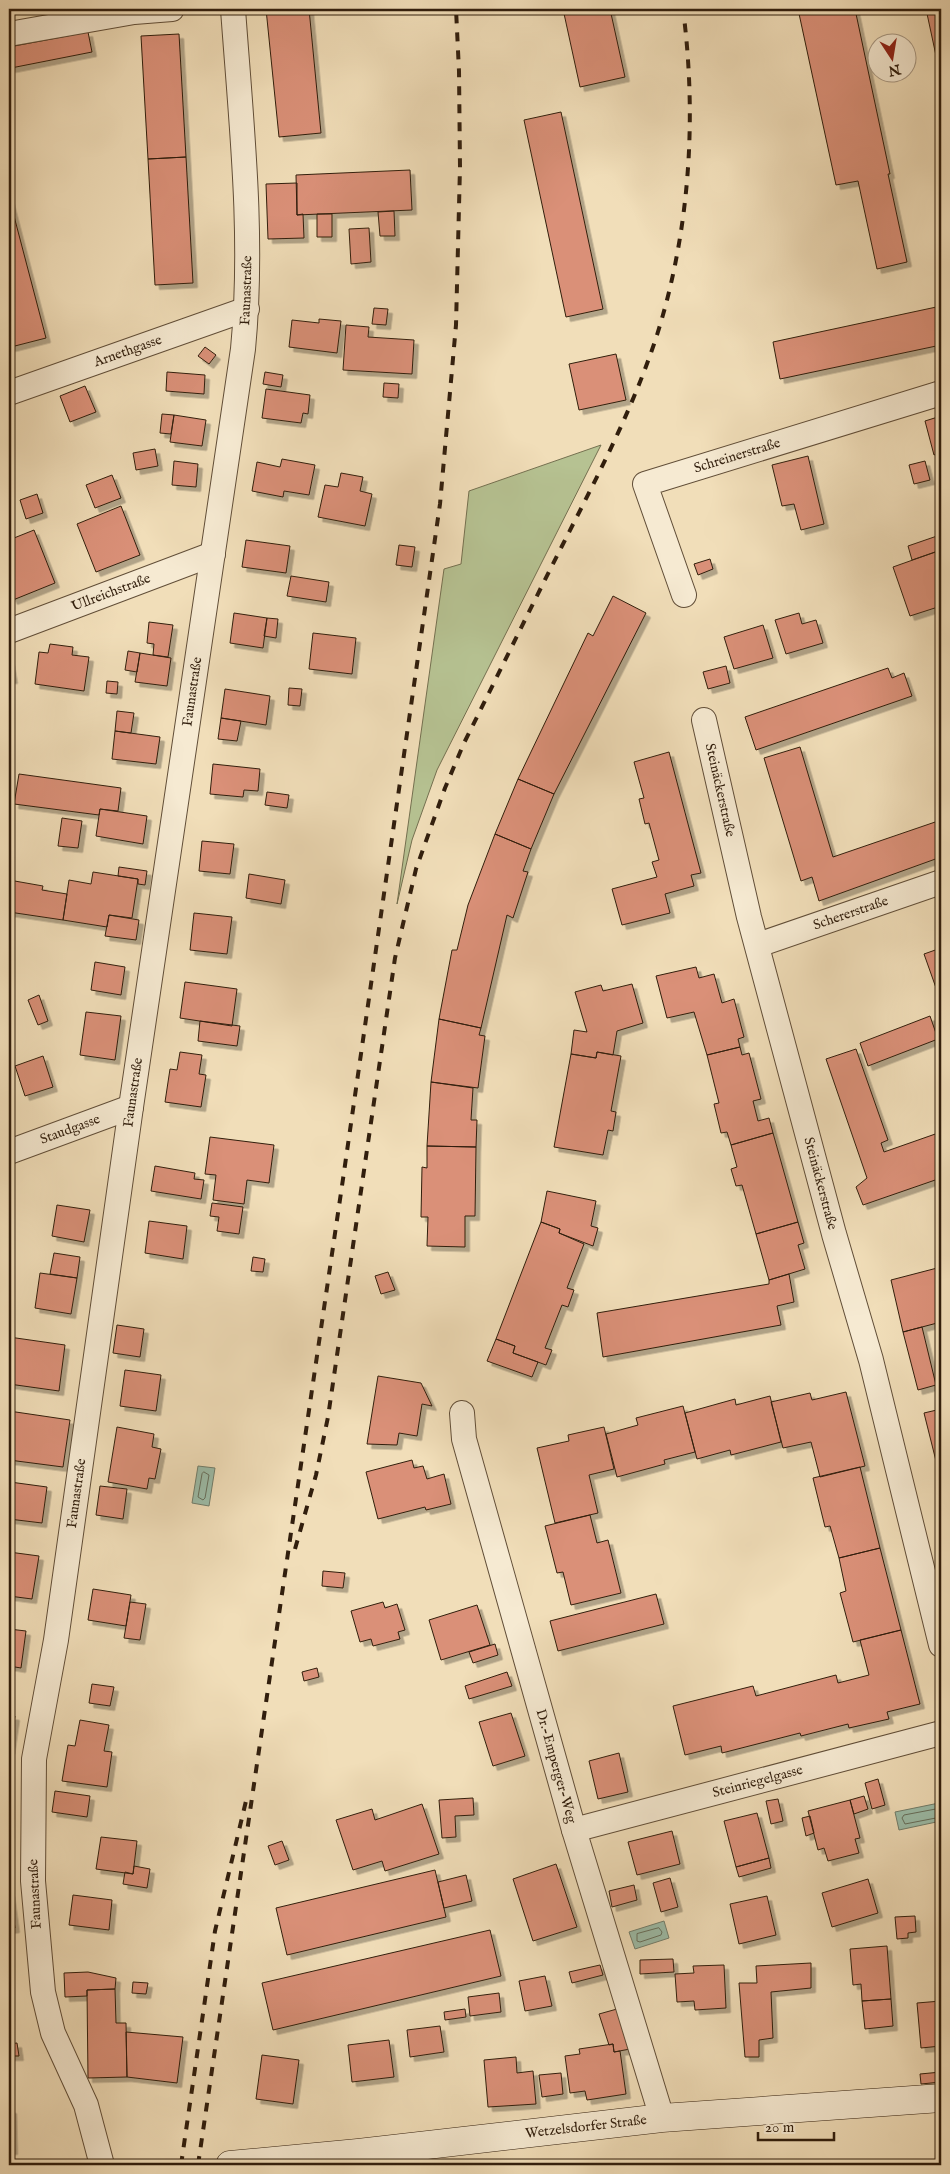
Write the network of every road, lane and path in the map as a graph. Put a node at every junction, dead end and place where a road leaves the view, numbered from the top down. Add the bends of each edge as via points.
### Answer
1 (172, 9) edge
2 (233, 9) edge
3 (9, 34) edge
4 (247, 309) junction
5 (9, 393) edge
6 (941, 394) edge
7 (213, 554) junction
8 (684, 595) dead end
9 (9, 632) edge
10 (704, 720) dead end
11 (941, 882) edge
12 (758, 945) junction
13 (131, 1107) junction
14 (9, 1152) edge
15 (462, 1414) dead end
16 (941, 1645) edge
17 (941, 1733) edge
18 (574, 1830) junction
19 (941, 2098) edge
20 (662, 2118) junction
21 (102, 2165) edge
22 (230, 2165) edge

1 - 3 street via 134,12
2 - 4 street, Faunastraße via 242,131
4 - 5 street, Arnethgasse
4 - 7 street, Faunastraße
6 - 8 street, Schreinerstraße via 645,484
7 - 9 street, Ullreichstraße
7 - 13 street, Faunastraße
10 - 12 street, Steinäckerstraße
11 - 12 street, Schererstraße
12 - 16 street, Steinäckerstraße via 870,1360
13 - 14 street, Staudgasse
13 - 21 street, Faunastraße via 56,1640 34,1759 33,1881 43,1992 54,2034 86,2105
15 - 18 street, Dr.-Emperger-Weg via 464,1439
17 - 18 street, Steinriegelgasse
18 - 20 street, Dr.-Emperger-Weg
19 - 20 main road, Wetzelsdorfer Straße
20 - 22 main road, Wetzelsdorfer Straße

